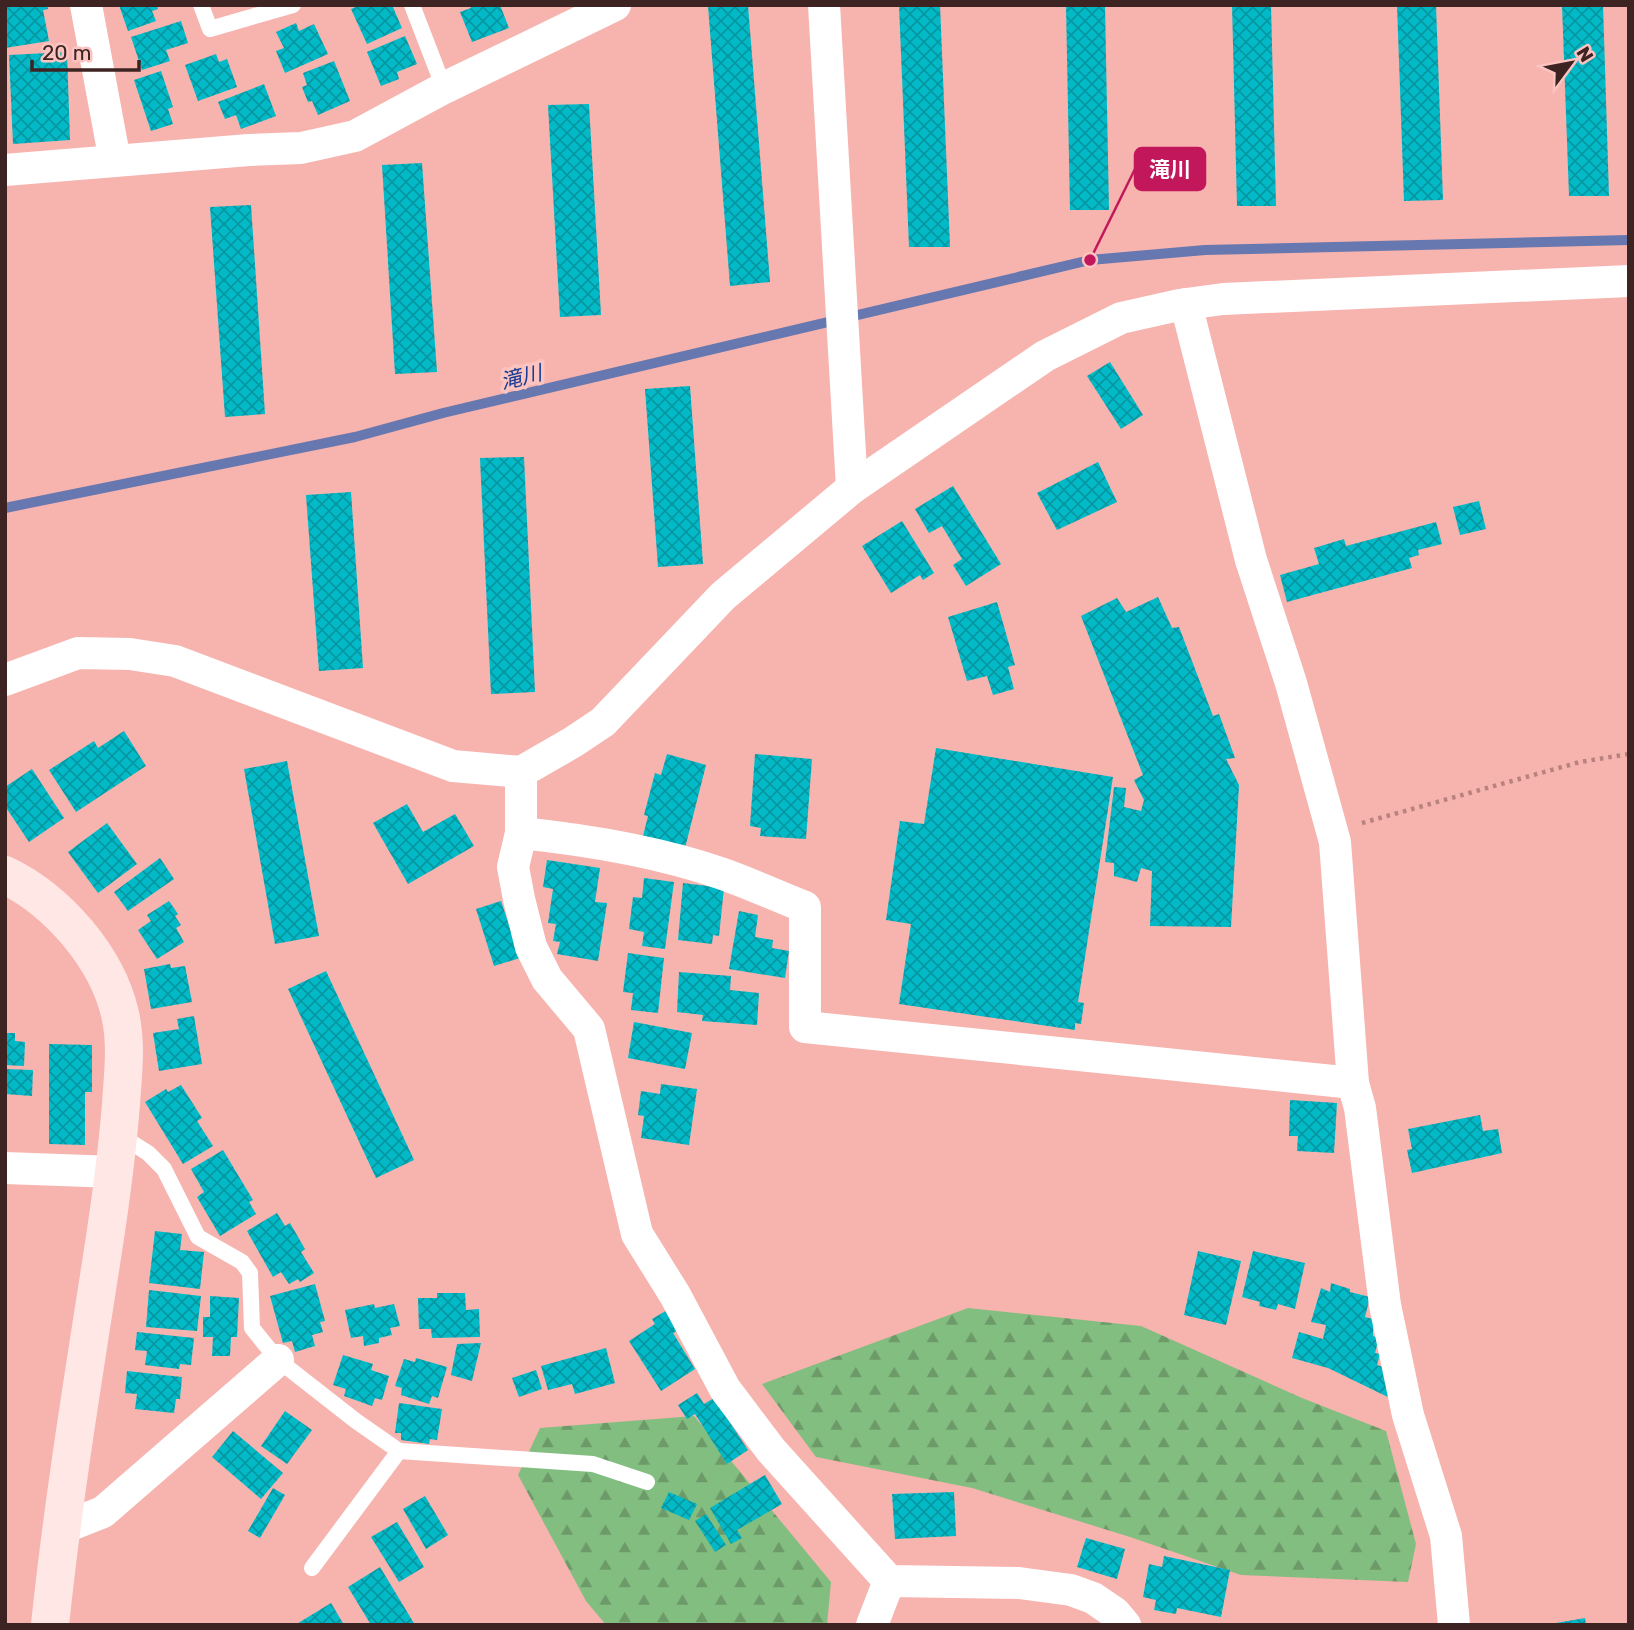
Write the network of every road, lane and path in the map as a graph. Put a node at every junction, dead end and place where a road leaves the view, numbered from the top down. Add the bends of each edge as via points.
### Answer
1 (86, 5) edge
2 (201, 5) edge
3 (293, 5) edge
4 (412, 5) edge
5 (615, 5) edge
6 (824, 5) edge
7 (444, 88) junction
8 (115, 162) junction
9 (5, 170) edge
10 (1629, 281) edge
11 (1186, 304) junction
12 (852, 488) junction
13 (5, 680) edge
14 (1629, 754) edge
15 (521, 772) junction
16 (1332, 832) junction
17 (521, 833) junction
18 (5, 875) edge
19 (1353, 1083) junction
20 (118, 1134) junction
21 (5, 1168) edge
22 (115, 1172) junction
23 (278, 1360) junction
24 (399, 1451) junction
25 (647, 1482) dead end
26 (60, 1529) junction
27 (312, 1568) dead end
28 (889, 1581) junction
29 (50, 1625) edge
30 (872, 1625) edge
31 (1125, 1625) edge
32 (1454, 1625) edge

1 - 8 street
2 - 3 lane via 210,29
4 - 7 lane
5 - 7 street
6 - 12 street
7 - 8 street via 355,136 301,148
8 - 9 street
10 - 11 street
11 - 12 street via 1121,318 1045,356
11 - 16 street via 1251,560
12 - 15 street via 723,596 603,722
13 - 15 street via 78,653 175,661 453,766
14 - 16 path via 1580,762
15 - 17 street
16 - 19 street
17 - 19 street via 638,851 719,873 806,907 805,1027
17 - 28 street via 513,867 531,947 547,979 589,1029 637,1234 725,1389 771,1450
18 - 20 street via 41,895 65,917 107,981 120,1011 125,1042
19 - 32 street via 1385,1305 1408,1415 1446,1535
20 - 22 street
20 - 23 lane via 164,1169 198,1237 242,1262 250,1273 252,1328
21 - 22 street
22 - 26 street
23 - 24 lane
23 - 26 street via 103,1513
24 - 25 lane via 593,1464
24 - 27 lane
26 - 29 street
28 - 30 street
28 - 31 street via 1018,1583 1071,1590 1093,1598

